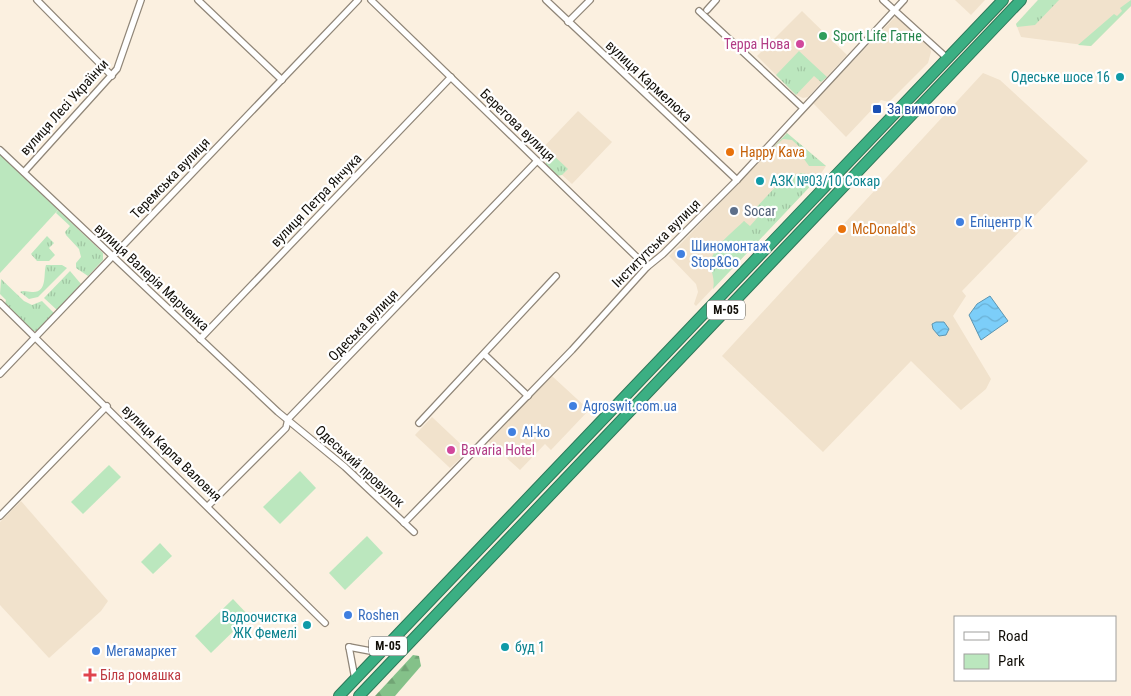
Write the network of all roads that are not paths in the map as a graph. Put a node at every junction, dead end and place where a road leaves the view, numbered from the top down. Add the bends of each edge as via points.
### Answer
1 (37, 0) edge
2 (141, 0) edge
3 (198, 0) edge
4 (358, 0) edge
5 (371, 0) edge
6 (546, 0) edge
7 (590, 0) edge
8 (716, 0) edge
9 (883, 0) edge
10 (904, 0) edge
11 (1002, 0) edge
12 (1021, 0) edge
13 (707, 10) dead end
14 (894, 10) junction
15 (699, 11) dead end
16 (568, 22) junction
17 (948, 58) junction
18 (112, 76) junction
19 (450, 77) junction
20 (282, 80) junction
21 (802, 107) junction
22 (0, 150) edge
23 (537, 161) junction
24 (24, 172) junction
25 (736, 180) junction
26 (112, 256) junction
27 (647, 267) junction
28 (556, 276) dead end
29 (0, 303) edge
30 (34, 337) junction
31 (200, 339) junction
32 (485, 355) junction
33 (0, 374) edge
34 (528, 396) junction
35 (106, 406) junction
36 (288, 419) junction
37 (418, 424) dead end
38 (208, 506) junction
39 (0, 516) edge
40 (404, 523) junction
41 (414, 532) dead end
42 (325, 622) dead end
43 (382, 653) junction
44 (355, 680) junction
45 (339, 696) edge
46 (358, 696) edge

1 - 18 street
2 - 18 street, вулиця Лесі Українки via 120,63
3 - 20 street
4 - 20 street, Теремська вулиця
5 - 19 street, Берегова вулиця
6 - 16 street, вулиця Кармелюка
7 - 16 street
8 - 13 street
9 - 14 street
10 - 14 street, Інститутська вулиця
11 - 17 highway, М-05
12 - 46 highway, М-05
14 - 17 street
14 - 21 street, Інститутська вулиця
15 - 21 street
16 - 25 street, вулиця Кармелюка
17 - 43 highway, М-05
18 - 24 street, вулиця Лесі Українки
19 - 23 street, Берегова вулиця
19 - 31 street, вулиця Петра Янчука
20 - 26 street, Теремська вулиця
21 - 25 street, Інститутська вулиця
22 - 24 street, вулиця Валерія Марченка
23 - 27 street, Берегова вулиця
23 - 36 street, Одеська вулиця
24 - 26 street, вулиця Валерія Марченка
25 - 27 street, Інститутська вулиця
26 - 30 street, Теремська вулиця
26 - 31 street, вулиця Валерія Марченка
27 - 34 street, Інститутська вулиця
28 - 32 street
29 - 30 street, вулиця Карпа Валовня
30 - 33 street, Теремська вулиця
30 - 35 street, вулиця Карпа Валовня
31 - 36 street, вулиця Валерія Марченка
32 - 34 street
32 - 37 street
34 - 40 street, Інститутська вулиця
35 - 38 street, вулиця Карпа Валовня
35 - 39 street
36 - 38 street, Одеська вулиця via 286,428
36 - 40 street, Одеський провулок
38 - 42 street, вулиця Карпа Валовня
40 - 41 street, Одеський провулок
43 - 44 highway, М-05
43 - 44 street via 349,647
44 - 45 highway, М-05

